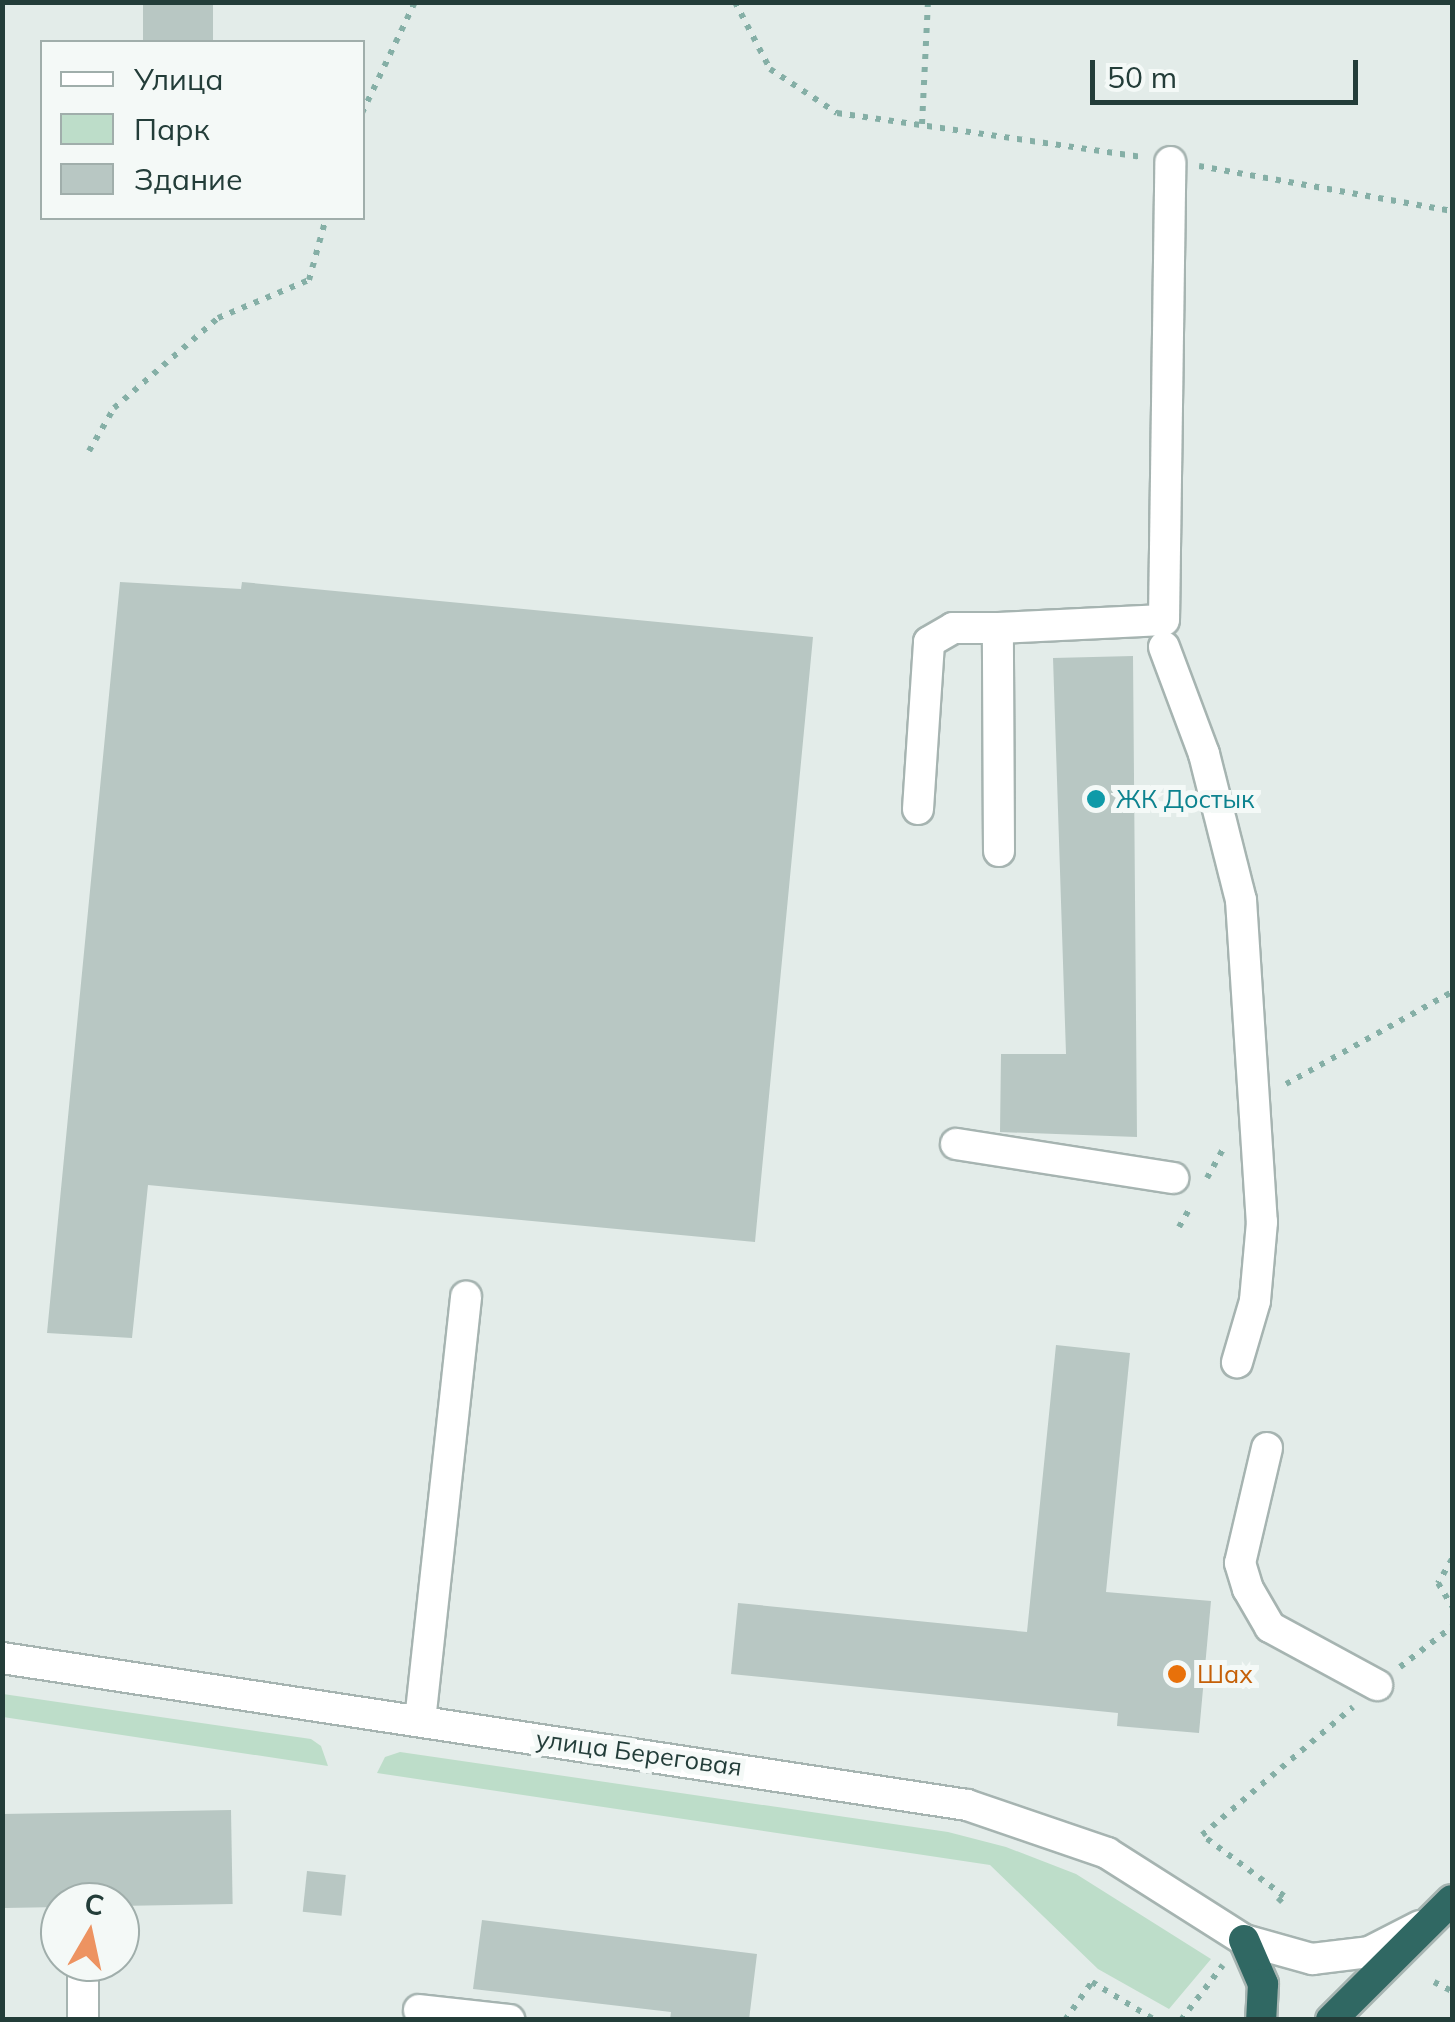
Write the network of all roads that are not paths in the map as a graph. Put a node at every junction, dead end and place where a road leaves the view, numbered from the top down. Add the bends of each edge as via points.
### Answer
1 (1170, 162) dead end
2 (998, 628) junction
3 (1164, 647) dead end
4 (918, 809) dead end
5 (999, 851) dead end
6 (956, 1144) dead end
7 (1185, 1187) road end
8 (466, 1296) dead end
9 (1237, 1362) dead end
10 (1266, 1448) dead end
11 (2, 1658) edge
12 (1377, 1684) road end
13 (420, 1721) junction
14 (1452, 1900) edge
15 (1430, 1920) junction
16 (1244, 1940) junction
17 (83, 1982) edge
18 (419, 2010) dead end
19 (82, 2020) edge
20 (509, 2020) edge
21 (1261, 2020) edge
22 (1330, 2020) edge

1 - 2 street via 1164,620
2 - 4 street via 953,628 928,642
2 - 5 street
3 - 9 street via 1204,754 1241,900 1262,1222 1255,1301
6 - 7 street
8 - 13 street
10 - 12 street via 1240,1563 1248,1589 1270,1627
11 - 13 street, улица Береговая
13 - 16 street, улица Береговая via 967,1805 1108,1853
14 - 15 highway
15 - 16 street, улица Береговая via 1368,1952 1340,1958 1297,1956
15 - 22 highway
16 - 21 highway via 1262,1984
17 - 19 street
18 - 20 street

